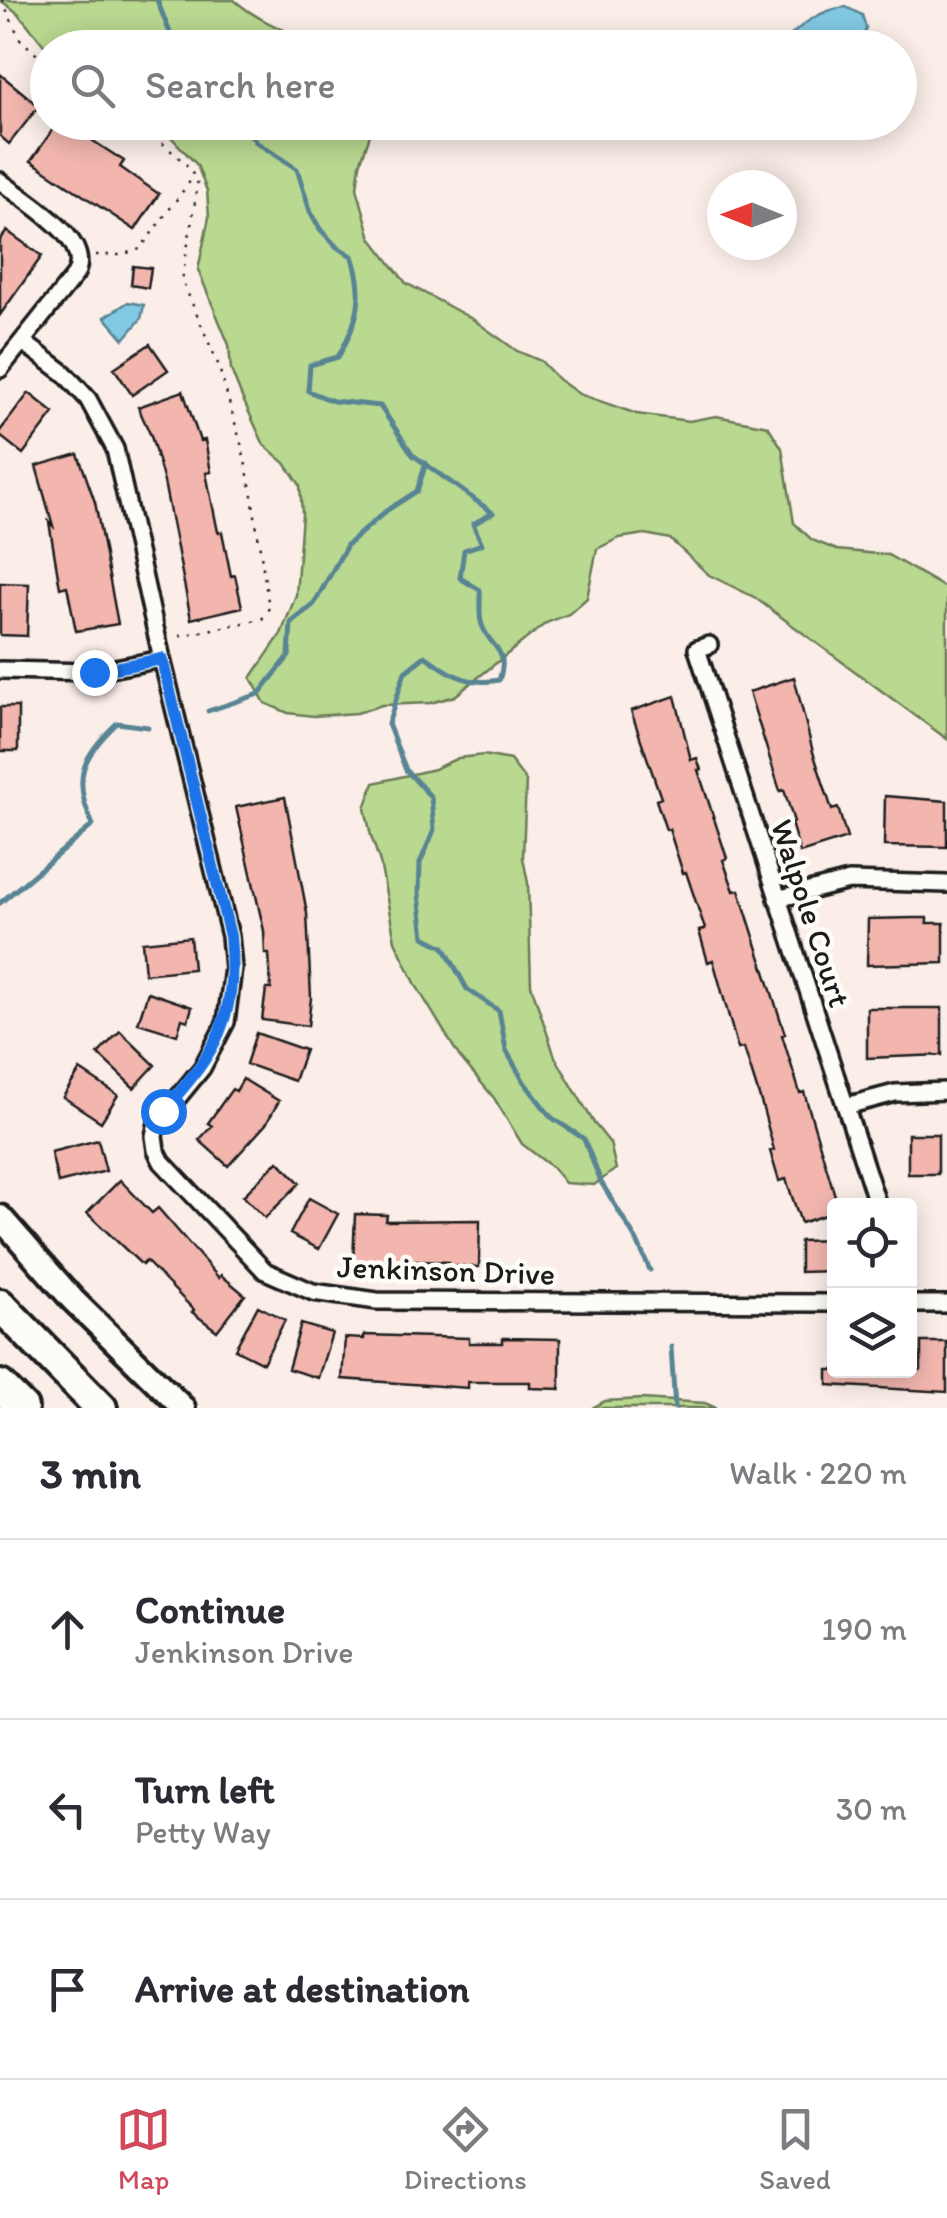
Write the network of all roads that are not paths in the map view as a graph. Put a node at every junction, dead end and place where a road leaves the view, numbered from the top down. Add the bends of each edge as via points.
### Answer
1 (0, 181) edge
2 (23, 342) junction
3 (0, 369) edge
4 (709, 645) dead end
5 (162, 659) junction
6 (0, 670) edge
7 (947, 884) edge
8 (777, 898) junction
9 (947, 1091) edge
10 (846, 1106) junction
11 (875, 1198) edge
12 (0, 1217) edge
13 (827, 1303) edge
14 (917, 1304) edge
15 (947, 1304) edge
16 (0, 1305) edge
17 (0, 1386) edge
18 (22, 1408) edge
19 (101, 1408) edge
20 (183, 1408) edge

1 - 2 street via 71,238 80,253 75,275
2 - 3 street
2 - 5 street, Jenkinson Drive via 88,400 115,448
4 - 8 street, Walpole Court via 698,649
5 - 6 street via 94,672
5 - 13 street, Jenkinson Drive via 233,968 216,1045 163,1111 156,1150 265,1271 312,1292 377,1300
7 - 8 street via 849,881
8 - 10 street, Walpole Court
9 - 10 street via 895,1093
10 - 11 street, Walpole Court
12 - 20 main road
14 - 15 street
16 - 19 highway
17 - 18 highway

